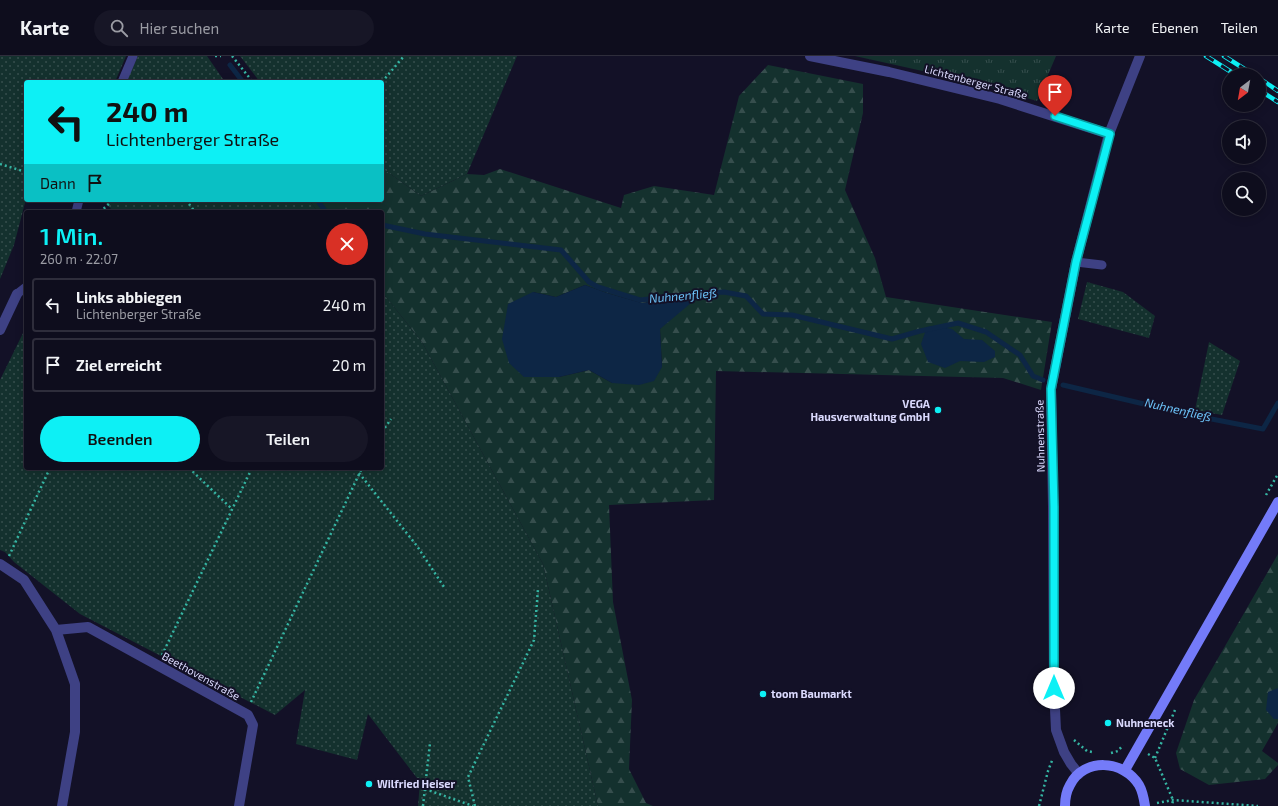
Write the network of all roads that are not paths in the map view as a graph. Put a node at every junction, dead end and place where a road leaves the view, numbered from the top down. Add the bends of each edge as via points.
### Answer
1 (133, 56) edge
2 (810, 56) edge
3 (1140, 56) edge
4 (123, 80) edge
5 (1110, 134) junction
6 (1076, 262) junction
7 (1102, 265) dead end
8 (24, 289) edge
9 (17, 294) joint
10 (0, 330) edge
11 (1278, 502) edge
12 (2, 565) edge
13 (56, 630) junction
14 (1125, 770) junction
15 (1079, 774) junction
16 (62, 806) edge
17 (239, 806) edge
18 (1064, 806) edge
19 (1145, 806) edge

1 - 4 lane
2 - 5 street, Lichtenberger Straße via 1000,99
3 - 5 street, Nuhnenstraße
5 - 6 street, Nuhnenstraße
6 - 7 lane
6 - 15 street, Nuhnenstraße via 1051,389 1056,730 1064,752
8 - 9 lane
9 - 10 street
11 - 14 main road
12 - 13 street via 24,580
13 - 16 street via 75,684 75,732
13 - 17 street, Beethovenstraße via 88,628 248,715 253,725
14 - 15 main road via 1116,766 1096,765
14 - 19 main road via 1140,786
15 - 18 main road via 1070,784

